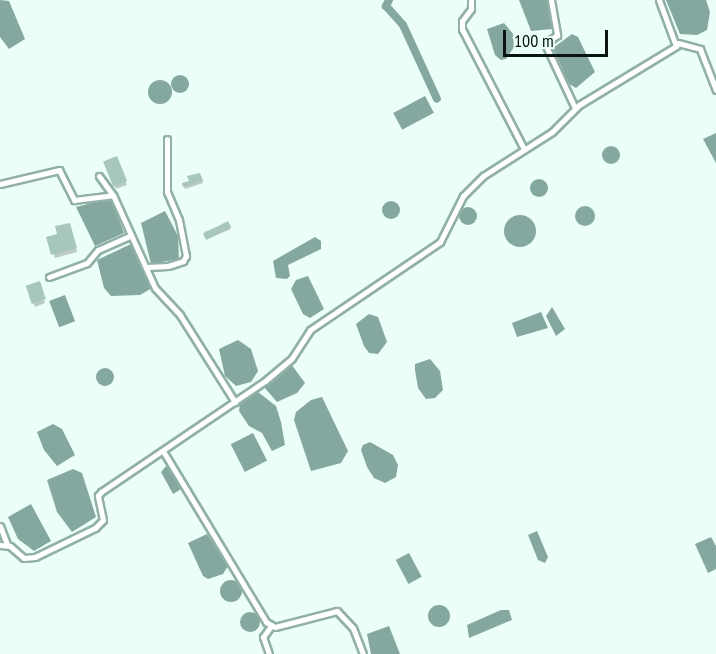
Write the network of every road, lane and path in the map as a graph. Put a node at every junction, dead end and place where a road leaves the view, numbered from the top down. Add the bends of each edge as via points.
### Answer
1 (471, 0) edge
2 (550, 0) edge
3 (659, 0) edge
4 (678, 43) junction
5 (716, 90) edge
6 (575, 108) junction
7 (167, 139) dead end
8 (524, 149) junction
9 (0, 175) edge
10 (99, 176) dead end
11 (2, 184) edge
12 (113, 195) junction
13 (131, 235) junction
14 (147, 267) junction
15 (50, 277) dead end
16 (235, 402) junction
17 (163, 451) junction
18 (0, 526) edge
19 (7, 544) junction
20 (0, 545) edge
21 (271, 626) junction
22 (269, 654) edge
23 (363, 654) edge

1 - 8 street via 462,28
2 - 6 street via 557,35 545,44
3 - 4 street
4 - 5 street via 700,49
4 - 6 street
6 - 8 street via 560,125
7 - 14 street via 166,192 179,220 186,256 168,266
8 - 16 street via 470,187 440,242 310,330 292,358
9 - 11 street
10 - 12 street
11 - 12 street via 59,170 74,200
12 - 13 street
13 - 14 street
13 - 15 street via 98,250 87,263
14 - 16 street via 155,288 180,315
16 - 17 street
17 - 19 street via 99,493 103,520 95,528 35,557 24,558
17 - 21 street via 257,611
18 - 19 street
19 - 20 street
21 - 22 street via 263,637
21 - 23 street via 337,611 353,628

